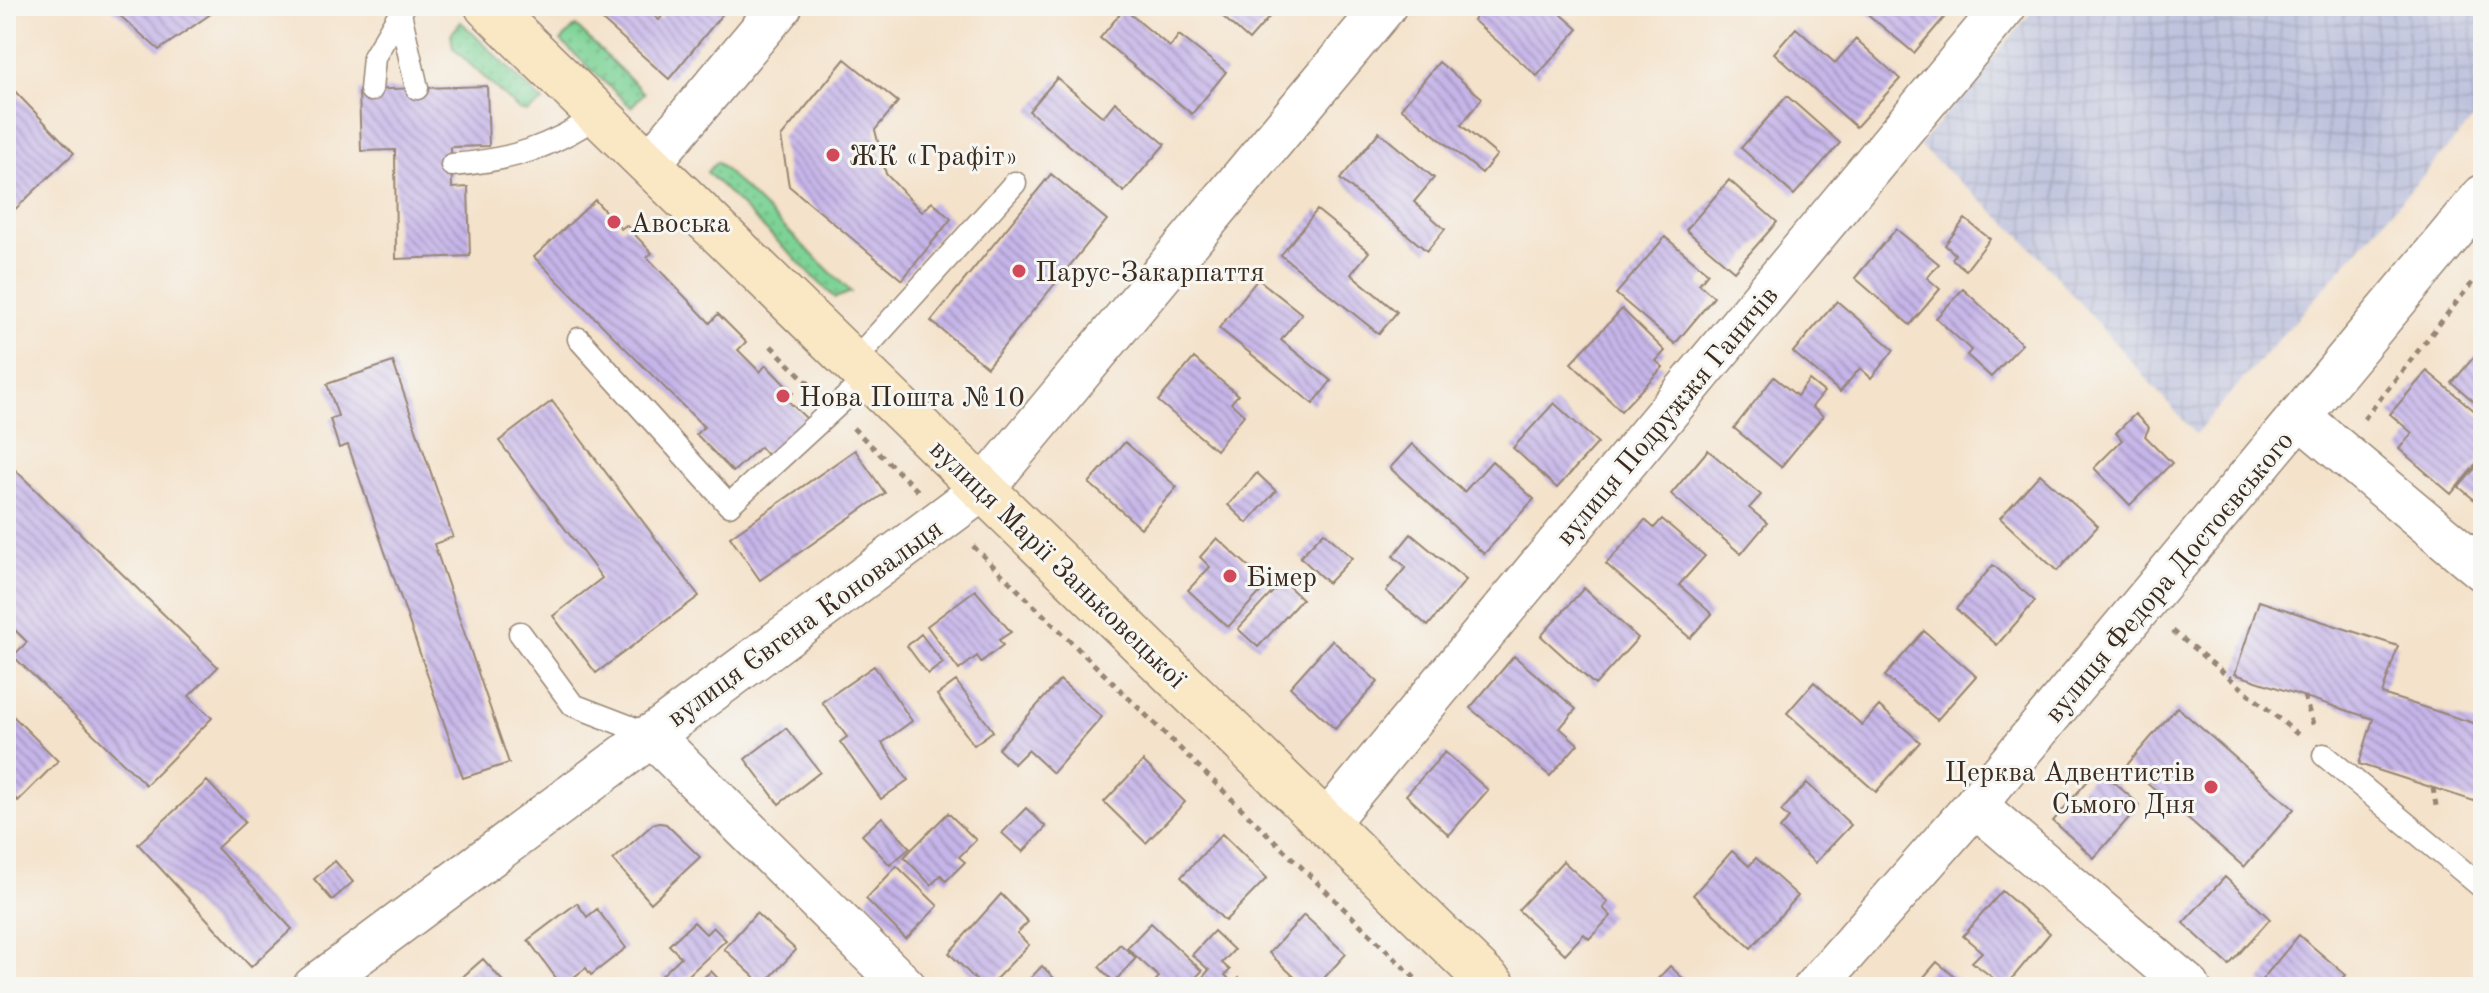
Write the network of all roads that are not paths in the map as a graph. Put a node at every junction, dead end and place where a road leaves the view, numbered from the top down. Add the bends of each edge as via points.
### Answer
1 (487, 6) edge
2 (781, 6) edge
3 (1385, 6) edge
4 (2005, 6) edge
5 (402, 9) edge
6 (417, 88) dead end
7 (371, 90) dead end
8 (599, 115) junction
9 (466, 146) dead end
10 (516, 155) junction
11 (649, 164) junction
12 (452, 165) dead end
13 (1015, 183) dead end
14 (2483, 196) edge
15 (579, 339) dead end
16 (861, 370) junction
17 (2301, 418) junction
18 (983, 489) junction
19 (2483, 570) edge
20 (520, 633) dead end
21 (651, 735) junction
22 (2324, 755) road end
23 (1975, 805) junction
24 (1326, 823) junction
25 (2483, 888) edge
26 (337, 981) edge
27 (905, 987) edge
28 (1494, 987) edge
29 (1815, 987) edge
30 (2189, 987) edge

1 - 8 street, вулиця Марії Заньковецької
2 - 11 street
3 - 18 street, вулиця Євгена Коновальця
4 - 24 street, вулиця Подружжя Ганичів
5 - 6 lane
5 - 7 lane via 374,57
8 - 10 lane via 555,144
8 - 11 street, вулиця Марії Заньковецької
9 - 10 lane
10 - 12 lane
11 - 16 street, вулиця Марії Заньковецької
13 - 16 lane
14 - 17 street, вулиця Федора Достоєвського
15 - 16 lane via 729,505 834,410
16 - 18 street, вулиця Марії Заньковецької
17 - 19 street
17 - 23 street, вулиця Федора Достоєвського
18 - 21 street, вулиця Євгена Коновальця
18 - 24 street, вулиця Марії Заньковецької
20 - 21 lane via 573,705
21 - 26 street, вулиця Євгена Коновальця
21 - 27 street
22 - 25 lane
23 - 29 street, вулиця Федора Достоєвського
23 - 30 street
24 - 28 street, вулиця Марії Заньковецької

